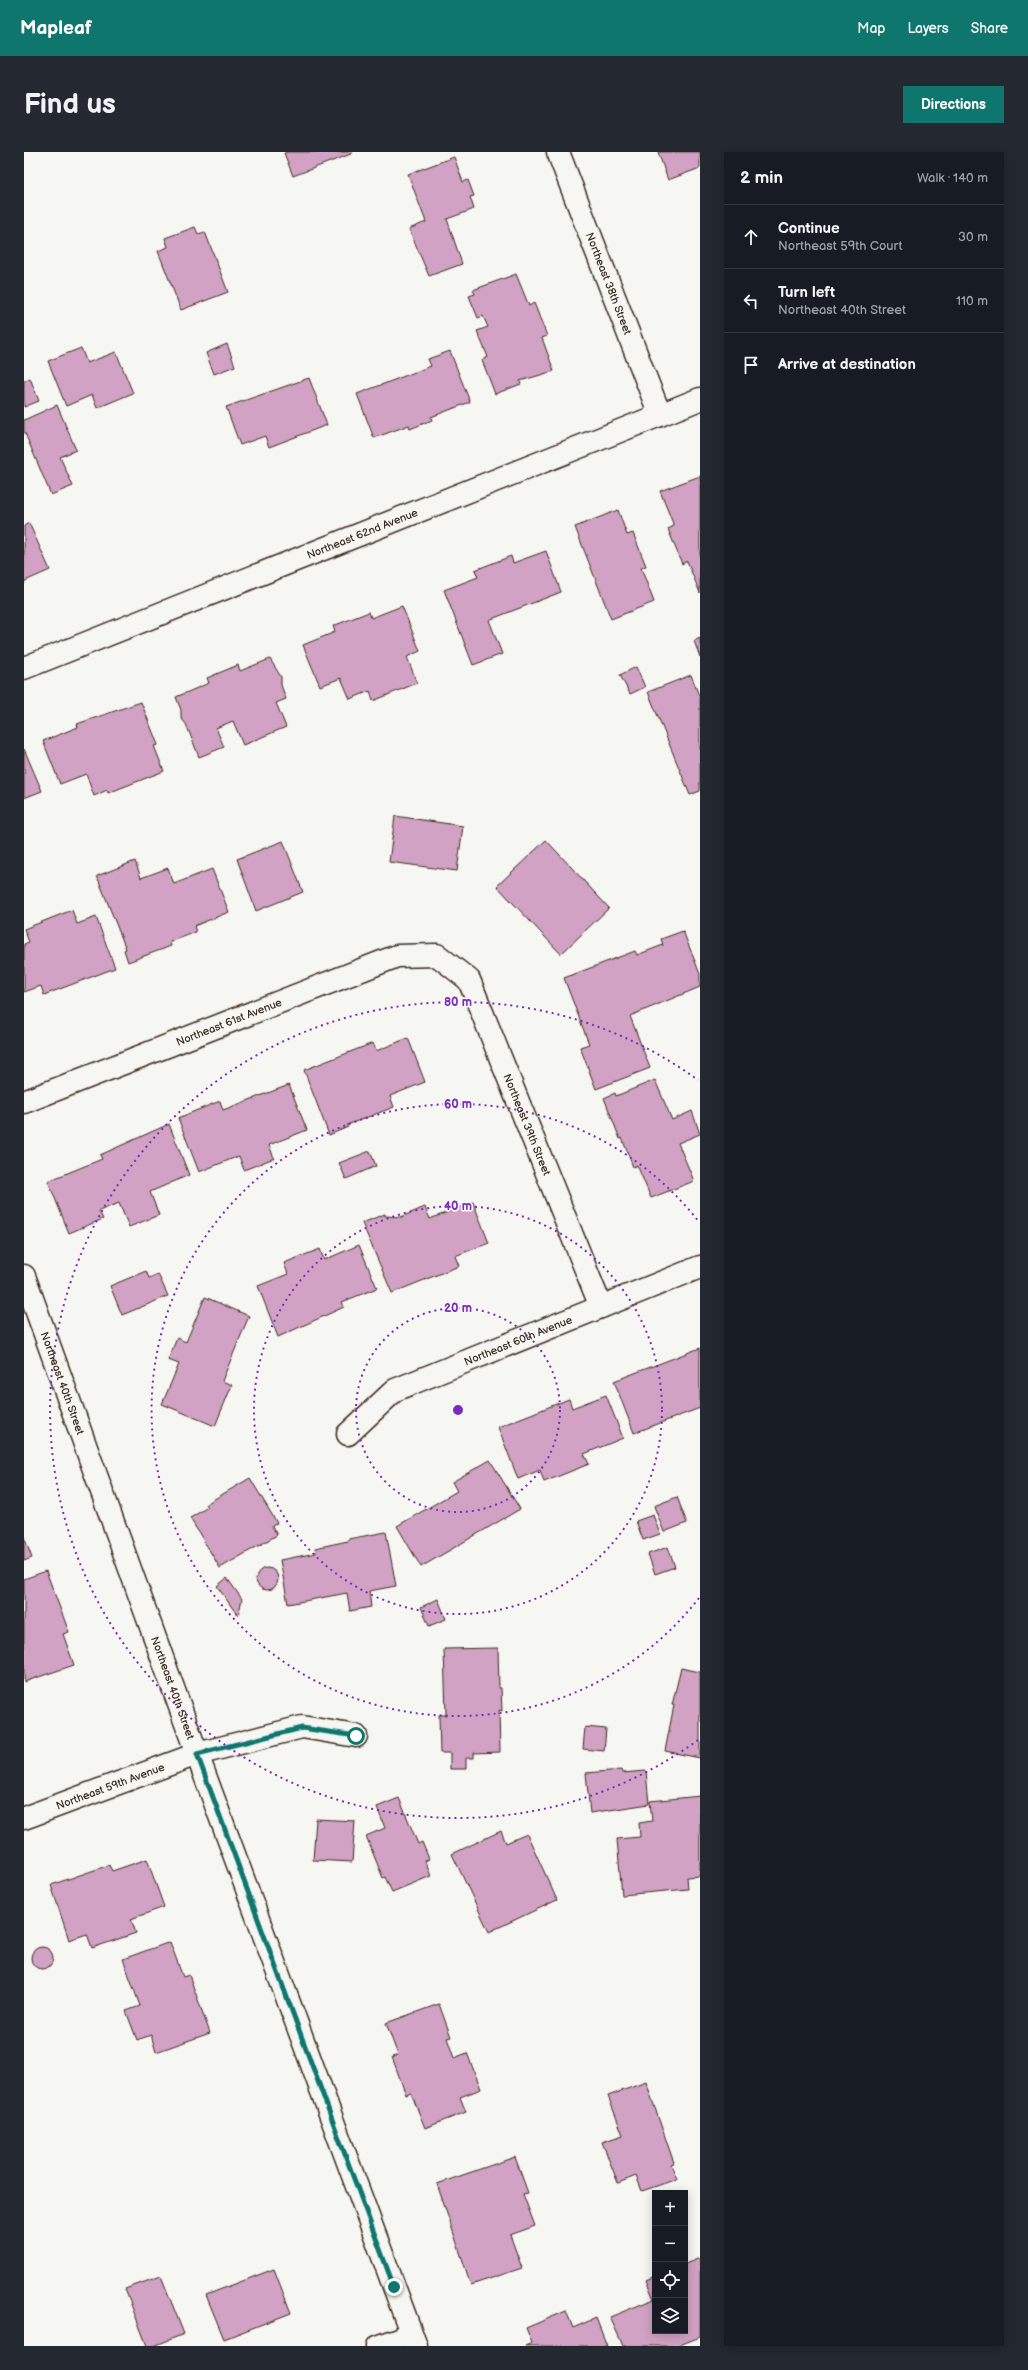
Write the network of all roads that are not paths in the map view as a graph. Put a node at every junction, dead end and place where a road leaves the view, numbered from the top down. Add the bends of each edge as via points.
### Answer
1 (558, 152) edge
2 (700, 399) edge
3 (660, 415) junction
4 (24, 668) edge
5 (437, 955) joint
6 (24, 1102) edge
7 (700, 1267) edge
8 (24, 1276) edge
9 (601, 1306) junction
10 (348, 1434) dead end
11 (356, 1736) dead end
12 (197, 1754) junction
13 (24, 1818) edge
14 (414, 2339) edge
15 (377, 2346) edge

1 - 3 street, Northeast 38th Street
2 - 3 street, Northeast 62nd Avenue
3 - 4 street, Northeast 62nd Avenue
5 - 6 street, Northeast 61st Avenue via 397,956
5 - 9 street, Northeast 39th Street via 469,980
7 - 9 street, Northeast 60th Avenue
8 - 12 street, Northeast 40th Street
9 - 10 street, Northeast 60th Avenue via 395,1390
11 - 12 street, Northeast 59th Avenue via 302,1728
12 - 13 street, Northeast 59th Avenue
12 - 14 street, Northeast 40th Street
14 - 15 lane

